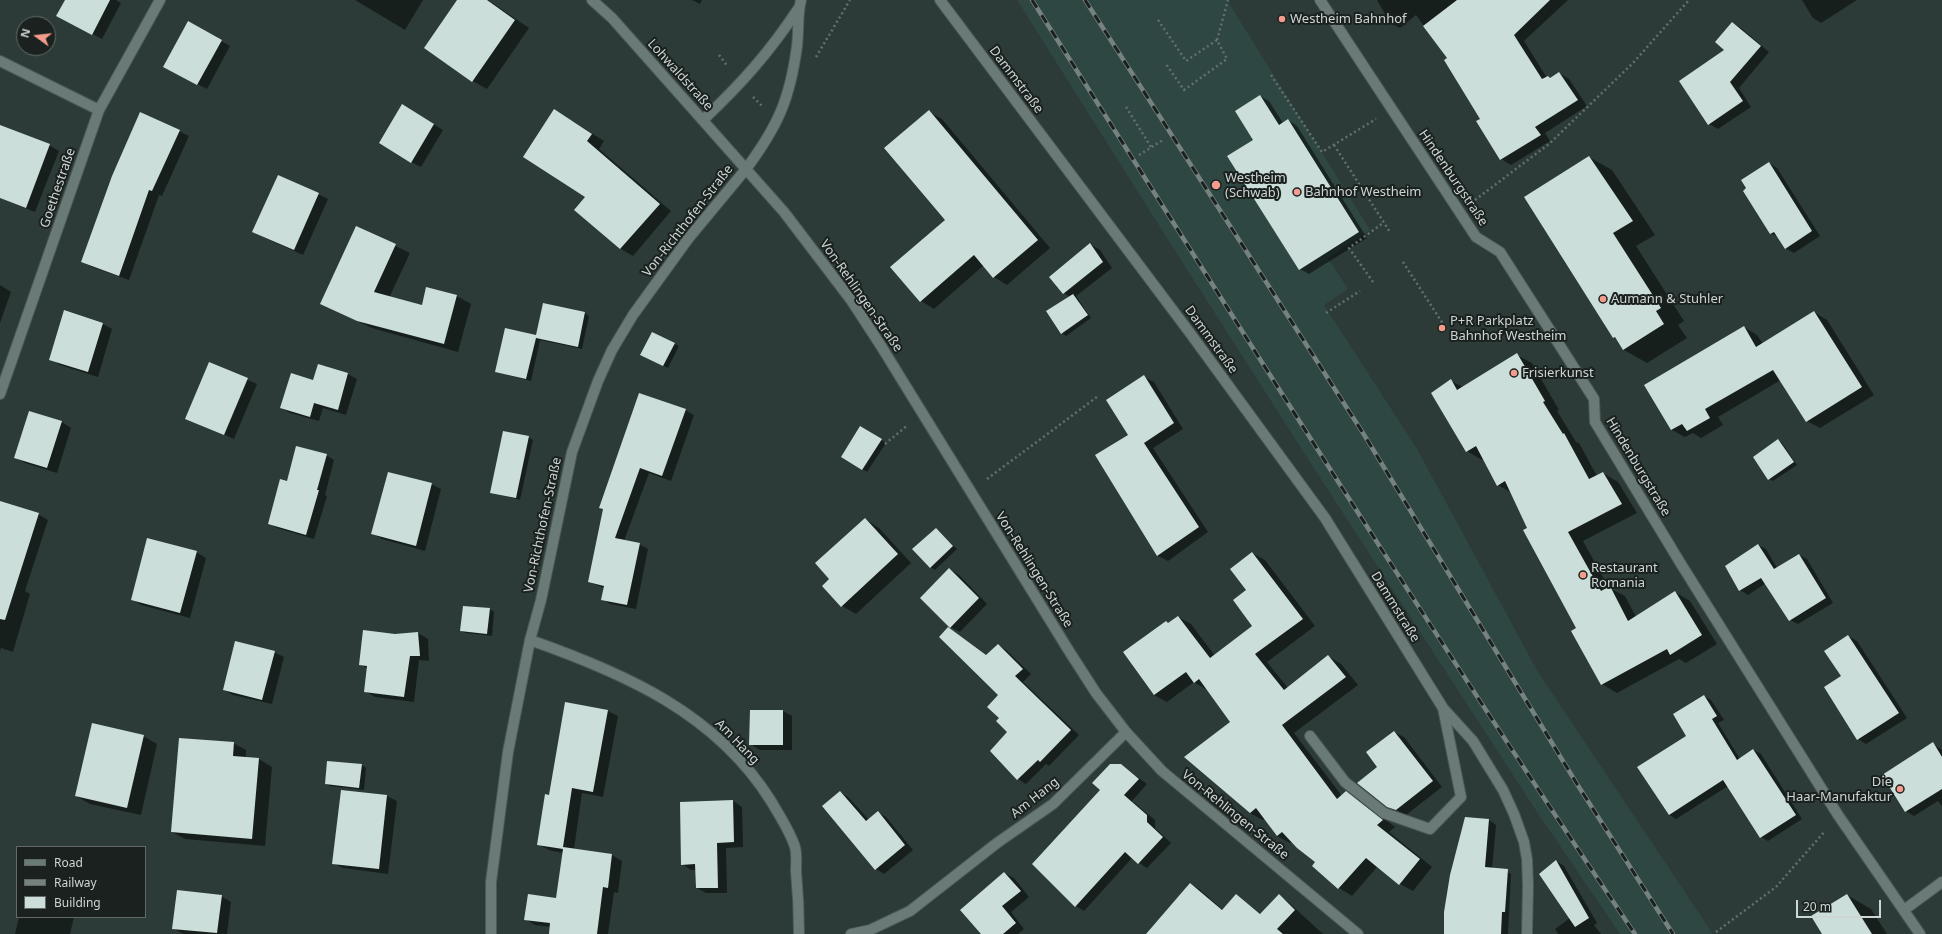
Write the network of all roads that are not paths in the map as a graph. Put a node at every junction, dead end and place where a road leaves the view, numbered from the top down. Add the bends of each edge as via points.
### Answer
1 (160, 0) edge
2 (592, 0) edge
3 (940, 0) edge
4 (1320, 0) edge
5 (800, 4) edge
6 (0, 61) edge
7 (99, 110) junction
8 (703, 120) junction
9 (746, 169) junction
10 (0, 394) edge
11 (530, 640) junction
12 (1443, 708) junction
13 (1126, 732) junction
14 (1310, 736) dead end
15 (1942, 882) edge
16 (1904, 910) junction
17 (490, 934) edge
18 (799, 934) edge
19 (851, 934) edge
20 (1358, 934) edge
21 (1527, 934) edge
22 (1920, 934) edge

1 - 7 street, Goethestraße
2 - 8 street, Lohwaldstraße via 612,18
3 - 12 street, Dammstraße via 1190,332 1325,518
4 - 16 street, Hindenburgstraße via 1476,236 1500,252 1594,399 1595,422 1681,564 1838,815
5 - 8 street via 767,54
5 - 9 street, Von-Richthofen-Straße via 797,44 786,101 763,147
6 - 7 street
7 - 10 street, Goethestraße
8 - 9 street, Lohwaldstraße
9 - 11 street, Von-Richthofen-Straße via 656,282 626,327 598,380 572,452 541,600
9 - 13 street, Von-Rehlingen-Straße via 784,212 850,300 1069,652
11 - 17 street, Von-Richthofen-Straße via 502,788 491,882
11 - 18 street, Am Hang via 614,673 652,692 683,710 714,733 741,761 766,793 795,847
12 - 14 street, Dammstraße via 1461,797 1430,828 1384,813 1345,782
12 - 21 street, Dammstraße via 1473,741 1503,790 1514,814 1527,859
13 - 19 street, Am Hang via 1053,804 997,843 910,911 870,930
13 - 20 street, Von-Rehlingen-Straße via 1162,771
15 - 16 street
16 - 22 street, Hindenburgstraße

